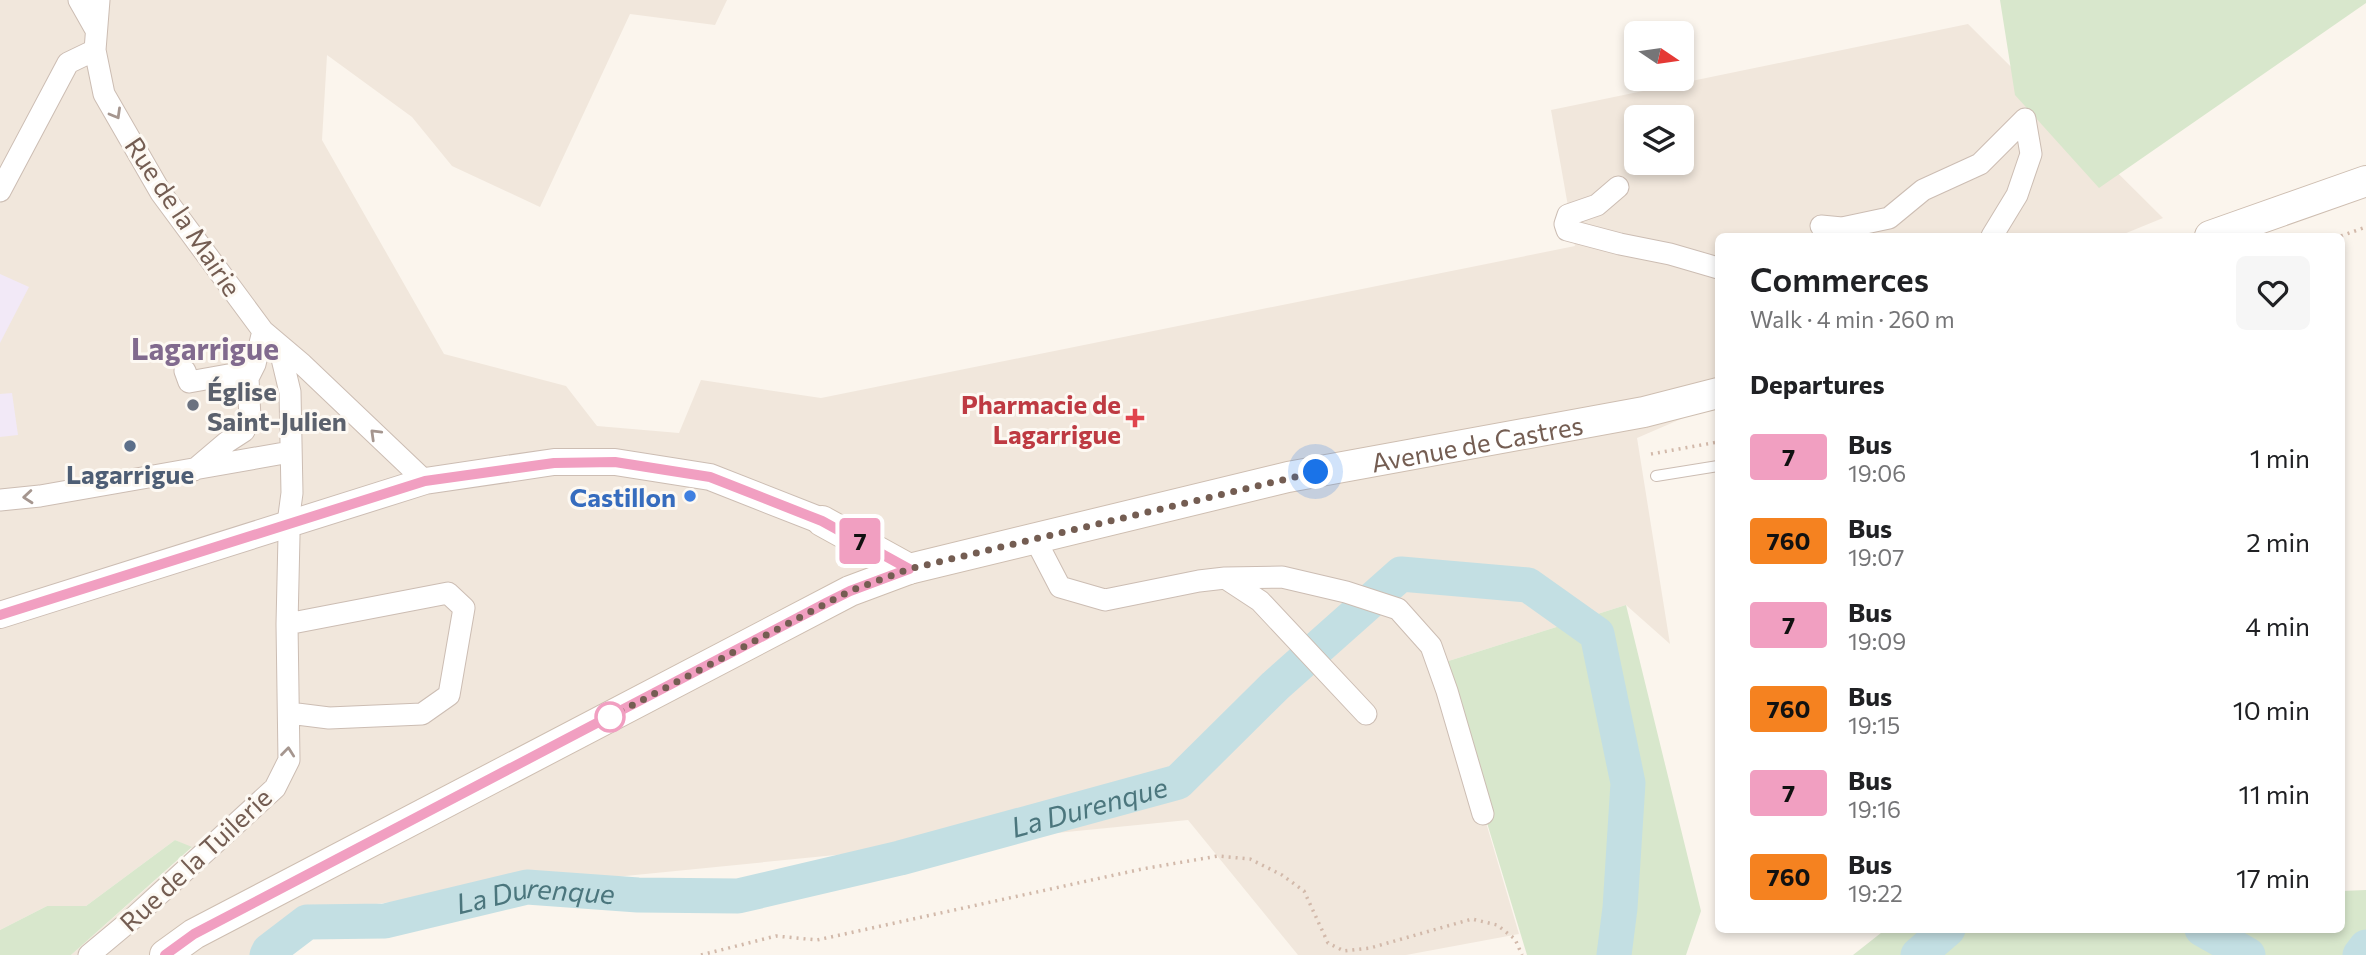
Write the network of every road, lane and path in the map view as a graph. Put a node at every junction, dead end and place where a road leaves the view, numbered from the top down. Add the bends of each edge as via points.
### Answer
1 (79, 0) edge
2 (99, 0) edge
3 (96, 40) junction
4 (2366, 181) edge
5 (1618, 187) dead end
6 (0, 191) edge
7 (1821, 226) dead end
8 (2366, 227) edge
9 (1994, 233) edge
10 (2219, 233) edge
11 (2345, 235) edge
12 (1715, 267) edge
13 (263, 331) junction
14 (279, 346) junction
15 (185, 371) dead end
16 (248, 378) junction
17 (1715, 394) edge
18 (1715, 443) edge
19 (290, 452) junction
20 (1651, 454) dead end
21 (1715, 467) edge
22 (192, 471) junction
23 (1656, 477) dead end
24 (425, 481) junction
25 (0, 500) edge
26 (822, 521) joint
27 (288, 523) junction
28 (1034, 537) junction
29 (909, 569) junction
30 (1225, 579) junction
31 (0, 615) edge
32 (287, 624) junction
33 (289, 713) junction
34 (1366, 714) dead end
35 (1483, 814) dead end
36 (89, 955) edge
37 (165, 955) edge
38 (701, 955) edge
39 (1522, 955) edge

1 - 3 street, Rue de la Mairie
2 - 3 street
3 - 6 street via 68,63
3 -> 13 street, Rue de la Mairie via 104,94 161,193
4 - 10 main road
5 - 12 street via 1597,205 1567,215 1567,230
7 - 9 street via 1842,228 1889,218 1923,190 1980,164 2025,119 2031,154 2017,195
8 - 11 path
13 - 14 street, Rue de la Mairie
13 - 16 street
14 - 19 street via 290,392
24 -> 14 street, Rue de la Mairie
15 - 16 street via 188,382 228,375
16 - 22 street via 250,418 244,431
17 - 28 main road, Avenue de Castres via 1644,412 1288,477
18 - 20 path
19 - 22 street
19 - 27 street
21 - 23 lane
22 -> 25 street
24 - 26 street via 554,463 615,462 710,477
24 - 27 street
26 - 29 main road
27 - 31 street
27 - 32 street, Rue de la Tuilerie
28 - 29 main road, Avenue de Castres
28 - 30 street via 1060,587 1105,600
29 - 37 main road, Avenue de Castres via 826,603 194,934
30 - 34 street via 1260,601
30 - 35 street via 1282,578 1398,609 1431,646
32 - 33 street, Rue de la Tuilerie
32 - 33 street via 448,593 464,608 449,695 422,714 329,718
36 -> 33 street, Rue de la Tuilerie via 275,788 289,760
38 - 39 path via 776,936 817,940 1218,856 1250,859 1304,891 1328,943 1344,951 1472,919 1497,925 1515,939

